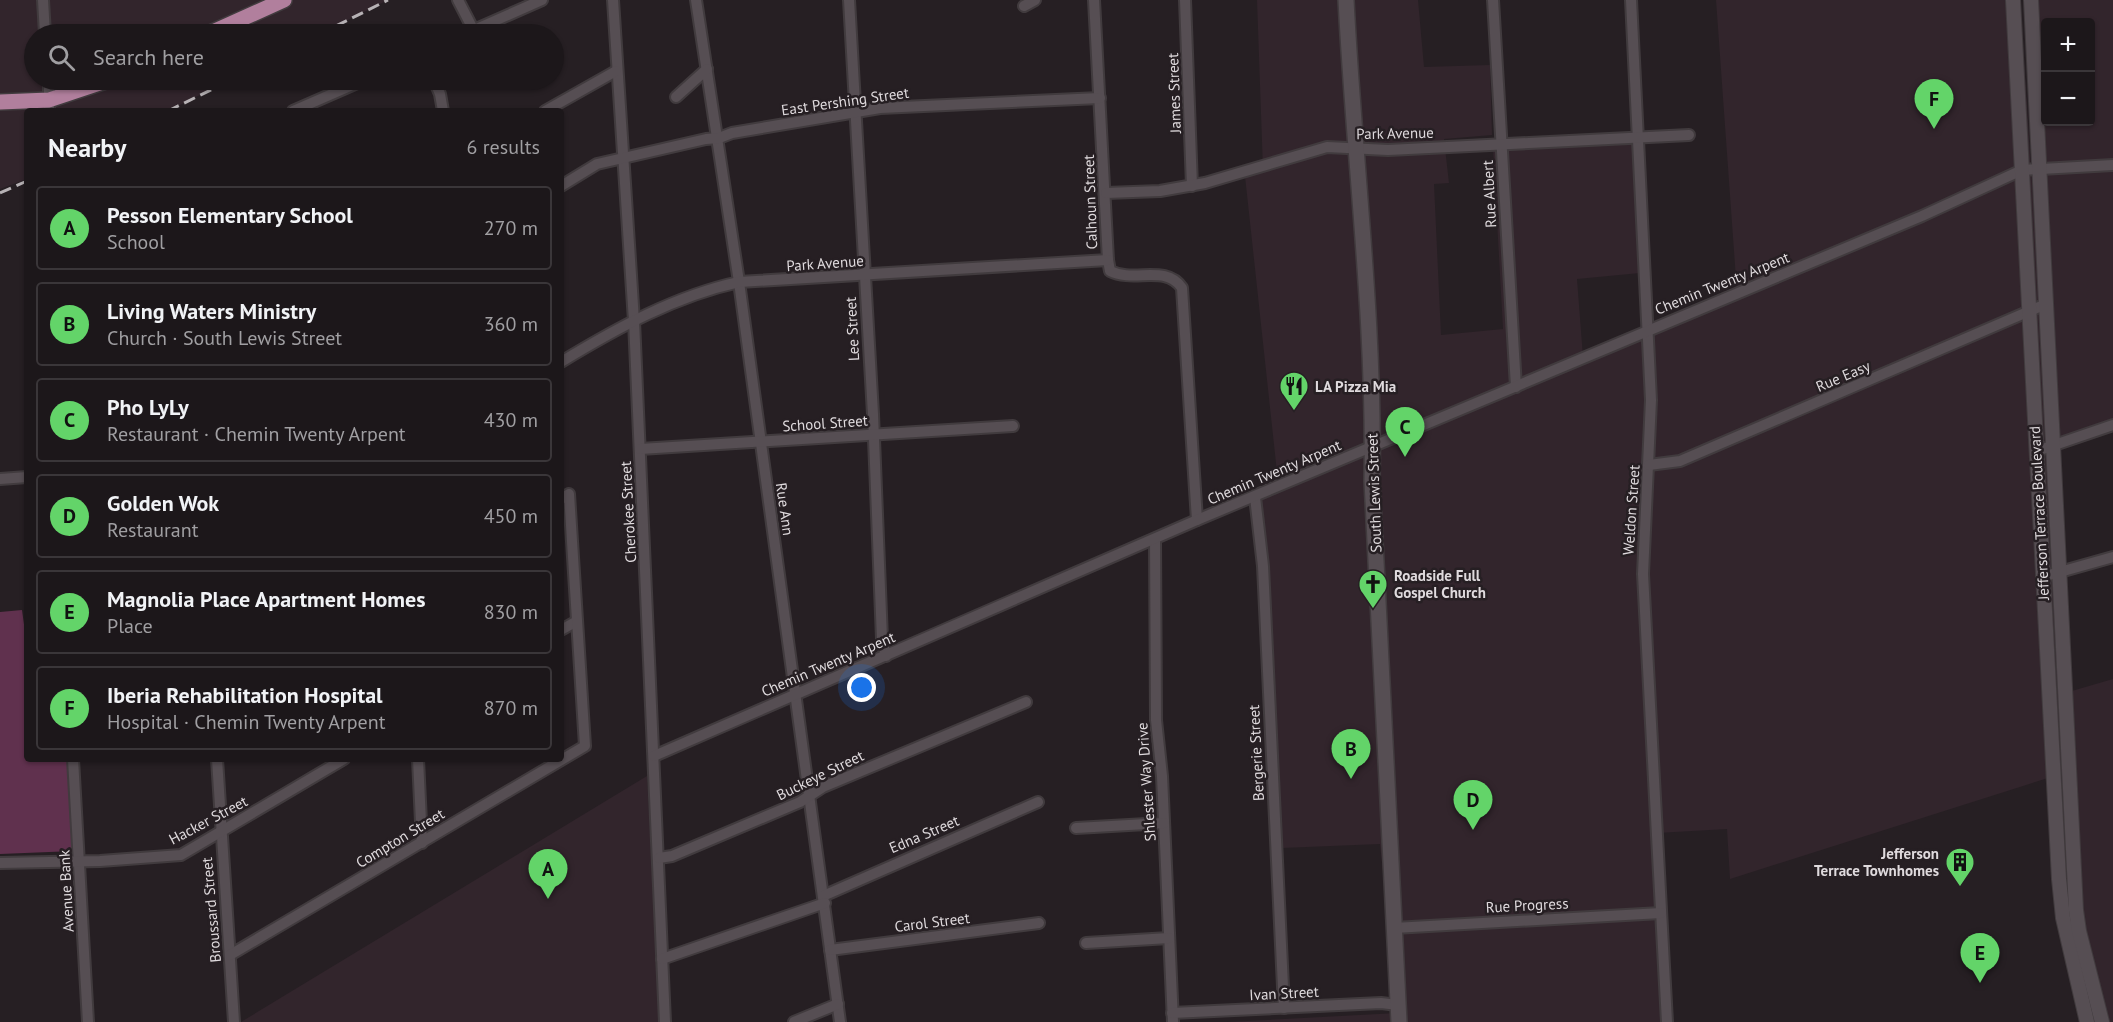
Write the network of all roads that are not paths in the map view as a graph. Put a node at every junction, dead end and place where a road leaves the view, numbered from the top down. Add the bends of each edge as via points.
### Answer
1 (43, 0) edge
2 (284, 0) edge
3 (458, 0) edge
4 (542, 0) edge
5 (613, 0) edge
6 (696, 0) edge
7 (849, 0) edge
8 (1035, 0) edge
9 (1095, 0) edge
10 (1185, 0) edge
11 (1346, 0) edge
12 (1493, 0) edge
13 (1631, 0) edge
14 (2013, 0) edge
15 (2031, 0) edge
16 (1024, 6) dead end
17 (44, 24) edge
18 (230, 24) edge
19 (467, 24) edge
20 (490, 24) edge
21 (707, 69) junction
22 (616, 71) junction
23 (49, 90) edge
24 (86, 90) edge
25 (341, 90) edge
26 (438, 90) edge
27 (676, 97) dead end
28 (1100, 98) junction
29 (0, 102) edge
30 (49, 106) edge
31 (300, 108) edge
32 (442, 108) edge
33 (550, 108) edge
34 (855, 111) junction
35 (1689, 135) dead end
36 (1638, 136) junction
37 (719, 138) junction
38 (1501, 143) junction
39 (1356, 148) junction
40 (624, 156) junction
41 (2113, 165) edge
42 (2040, 168) junction
43 (2022, 170) junction
44 (564, 184) edge
45 (1192, 186) junction
46 (1106, 193) junction
47 (1108, 260) junction
48 (865, 275) junction
49 (740, 282) junction
50 (2046, 304) junction
51 (2029, 313) junction
52 (634, 321) junction
53 (1648, 330) junction
54 (564, 360) edge
55 (1516, 387) junction
56 (2113, 425) edge
57 (1013, 426) dead end
58 (873, 434) junction
59 (760, 442) junction
60 (1372, 446) junction
61 (2052, 447) junction
62 (640, 449) junction
63 (2037, 451) junction
64 (1649, 465) junction
65 (24, 477) edge
66 (0, 479) edge
67 (565, 496) edge
68 (1255, 497) junction
69 (1197, 520) junction
70 (1155, 539) junction
71 (2113, 557) edge
72 (2059, 573) junction
73 (2042, 577) junction
74 (577, 621) junction
75 (564, 628) edge
76 (886, 656) junction
77 (796, 695) junction
78 (1026, 702) dead end
79 (2050, 702) junction
80 (2066, 702) junction
81 (654, 756) junction
82 (564, 758) edge
83 (73, 762) edge
84 (217, 762) edge
85 (339, 762) edge
86 (418, 762) edge
87 (558, 762) edge
88 (810, 796) junction
89 (1038, 802) dead end
90 (1164, 823) junction
91 (2072, 823) junction
92 (2056, 825) junction
93 (1076, 828) dead end
94 (220, 833) junction
95 (422, 843) junction
96 (659, 858) junction
97 (79, 860) junction
98 (0, 863) edge
99 (824, 900) junction
100 (1661, 913) junction
101 (1039, 923) dead end
102 (1394, 928) junction
103 (1169, 938) junction
104 (1086, 943) dead end
105 (830, 950) junction
106 (230, 955) junction
107 (662, 960) junction
108 (838, 1004) junction
109 (1398, 1005) junction
110 (1284, 1008) junction
111 (1172, 1017) edge
112 (1220, 1017) edge
113 (88, 1022) edge
114 (234, 1022) edge
115 (665, 1022) edge
116 (794, 1022) edge
117 (840, 1022) edge
118 (1399, 1022) edge
119 (1667, 1022) edge
120 (2087, 1022) edge
121 (2102, 1022) edge

1 - 17 street
2 - 18 main road
3 - 19 street
4 - 20 street
5 - 22 street, Cherokee Street
6 - 21 street, Rue Ann
7 - 34 street, Lee Street
8 - 16 street
9 - 28 street, Calhoun Street
10 - 45 street, James Street
11 - 39 main road, South Lewis Street
12 - 38 street, Rue Albert
13 - 36 street, Weldon Street
14 - 43 street, Jefferson Terrace Boulevard
15 - 42 street, Jefferson Terrace Boulevard
21 - 27 street
21 - 37 street, Rue Ann
22 - 33 street
22 - 40 street, Cherokee Street
23 - 30 street
24 - 30 main road
25 - 31 street
26 - 32 street
28 - 34 street, East Pershing Street
28 - 46 street, Calhoun Street
29 - 30 main road
34 - 37 street, East Pershing Street
34 - 48 street, Lee Street
35 - 36 street, Park Avenue
36 - 38 street, Park Avenue
36 - 53 street, Weldon Street
37 - 40 street, East Pershing Street
37 - 49 street, Rue Ann
38 - 39 street, Park Avenue via 1388,150
38 - 55 street, Rue Albert
39 - 45 street, Park Avenue via 1327,147
39 - 60 main road, South Lewis Street via 1363,210
40 - 44 street, East Pershing Street via 597,164
40 - 52 street, Cherokee Street
41 - 42 street, Chemin Twenty Arpent
42 - 43 street, Chemin Twenty Arpent
42 - 50 street, Jefferson Terrace Boulevard
43 - 51 street, Jefferson Terrace Boulevard
43 - 53 street, Chemin Twenty Arpent via 1948,205
45 - 46 street, Park Avenue
46 - 47 street, Calhoun Street
47 - 48 street, Park Avenue
47 - 69 street, Calhoun Street via 1110,271 1120,276 1166,275 1176,279 1182,288
48 - 49 street, Park Avenue
48 - 58 street, Lee Street
49 - 52 street, Park Avenue via 712,288
49 - 59 street, Rue Ann
50 - 51 street, Rue Easy
50 - 61 street, Jefferson Terrace Boulevard
51 - 63 street, Jefferson Terrace Boulevard
51 - 64 street, Rue Easy via 1680,461
52 - 54 street, Park Avenue
52 - 62 street, Cherokee Street
53 - 55 street, Chemin Twenty Arpent
53 - 64 street, Weldon Street
55 - 60 street, Chemin Twenty Arpent
56 - 61 street
57 - 58 street, School Street
58 - 59 street, School Street
58 - 76 street, Lee Street
59 - 62 street, School Street
59 - 77 street, Rue Ann
60 - 68 street, Chemin Twenty Arpent
60 - 102 main road, South Lewis Street
61 - 63 street
61 - 72 street, Jefferson Terrace Boulevard
62 - 81 street, Cherokee Street
63 - 73 street, Jefferson Terrace Boulevard
64 - 100 street, Weldon Street via 1643,574
65 - 66 street
67 - 74 street
68 - 69 street, Chemin Twenty Arpent
68 - 110 street, Bergerie Street via 1263,566
69 - 70 street, Chemin Twenty Arpent
70 - 76 street, Chemin Twenty Arpent
70 - 90 street, Shlester Way Drive via 1156,720
71 - 72 street
72 - 73 street
72 - 80 street, Jefferson Terrace Boulevard
73 - 79 street, Jefferson Terrace Boulevard
74 - 75 street
74 - 82 street, Compton Street via 585,746
76 - 77 street, Chemin Twenty Arpent
77 - 81 street, Chemin Twenty Arpent
77 - 88 street, Rue Ann
78 - 88 street, Buckeye Street via 823,787
79 - 80 street
79 - 92 street, Jefferson Terrace Boulevard
80 - 91 street, Jefferson Terrace Boulevard
81 - 96 street, Cherokee Street
83 - 97 street, Avenue Bank
84 - 94 street, Broussard Street
85 - 94 street, Hacker Street
86 - 95 street
87 - 95 street, Compton Street
88 - 96 street, Buckeye Street via 672,856
88 - 99 street, Rue Ann
89 - 99 street, Edna Street
90 - 93 street
90 - 103 street, Shlester Way Drive
91 - 92 street
91 - 121 street, Jefferson Terrace Boulevard via 2079,931
92 - 120 street, Jefferson Terrace Boulevard via 2063,918
94 - 97 street, Hacker Street via 181,855
94 - 106 street, Broussard Street
95 - 106 street, Compton Street
96 - 107 street, Cherokee Street
97 - 98 street, Hacker Street
97 - 113 street, Avenue Bank
99 - 105 street, Rue Ann
99 - 107 street, Edna Street
100 - 102 street, Rue Progress
100 - 119 street, Weldon Street
101 - 105 street, Carol Street
102 - 109 main road, South Lewis Street
103 - 104 street
103 - 111 street, Shlester Way Drive
105 - 108 street, Rue Ann
106 - 114 street, Broussard Street
107 - 115 street, Cherokee Street
108 - 116 street
108 - 117 street, Rue Ann
109 - 110 street, Ivan Street
109 - 118 main road, South Lewis Street
110 - 112 street, Ivan Street
111 - 112 street, Ivan Street

